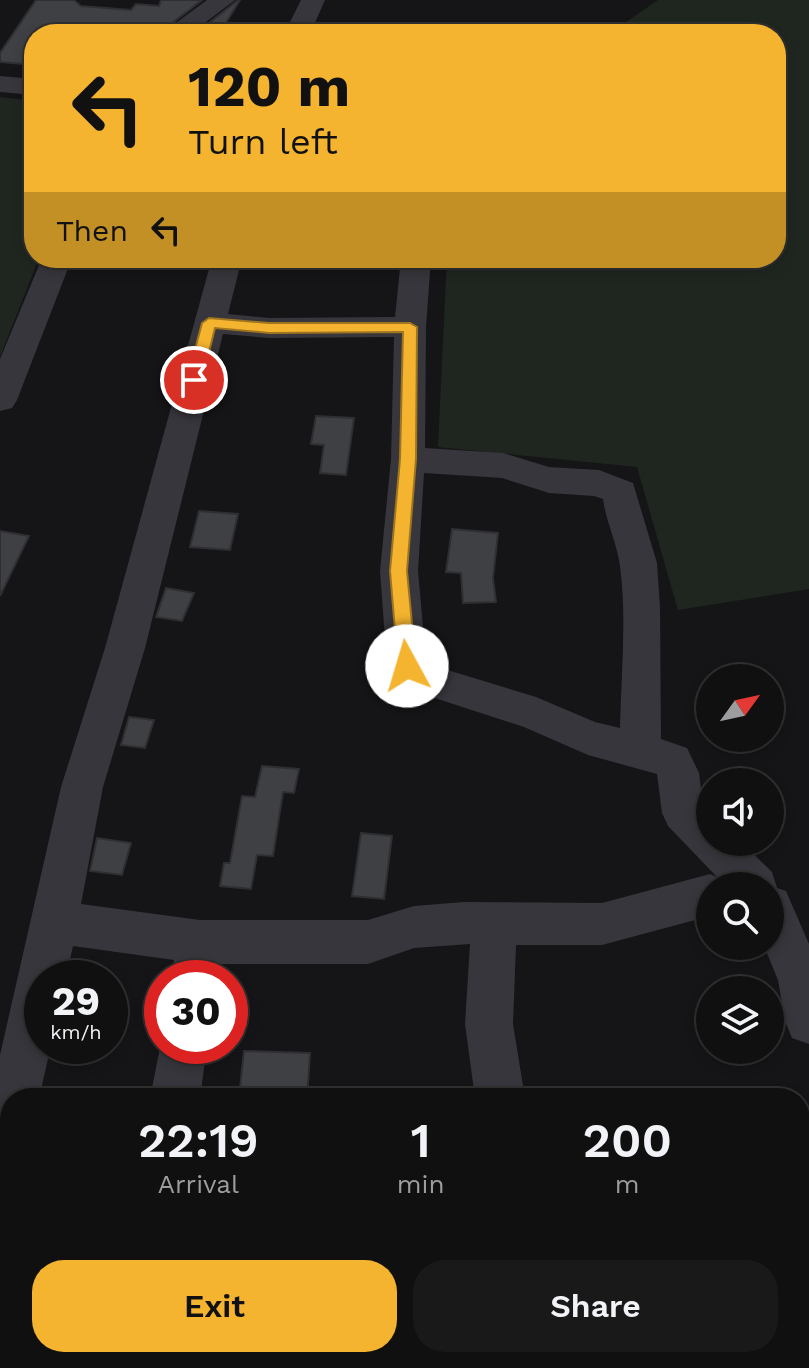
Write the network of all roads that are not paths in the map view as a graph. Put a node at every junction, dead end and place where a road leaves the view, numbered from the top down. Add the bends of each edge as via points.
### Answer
1 (223, 0) edge
2 (313, 0) edge
3 (188, 24) edge
4 (300, 24) edge
5 (0, 84) edge
6 (24, 86) edge
7 (53, 268) edge
8 (224, 268) edge
9 (415, 268) edge
10 (209, 323) junction
11 (410, 327) junction
12 (0, 400) edge
13 (408, 459) junction
14 (640, 750) junction
15 (696, 827) edge
16 (724, 856) edge
17 (741, 872) edge
18 (696, 899) edge
19 (56, 922) junction
20 (494, 924) junction
21 (784, 939) edge
22 (47, 960) edge
23 (197, 960) edge
24 (809, 1021) edge
25 (24, 1056) edge
26 (180, 1064) edge
27 (16, 1088) edge
28 (177, 1088) edge
29 (499, 1088) edge

1 - 3 street
2 - 4 street
5 - 6 street
7 - 12 street
8 - 10 street
9 - 11 street
10 - 11 street
10 - 19 street via 125,648 82,787
11 - 13 street
13 - 14 street via 399,571 411,672 536,714 588,738
13 - 14 street via 503,466 549,480 599,483 620,492 638,563
14 - 15 street via 672,761 683,813
16 - 17 street
18 - 20 street via 602,924
19 - 22 street
19 - 23 street
20 - 23 street via 414,927 368,942
20 - 29 street via 489,1024
21 - 24 street via 801,980
25 - 27 street
26 - 28 street

